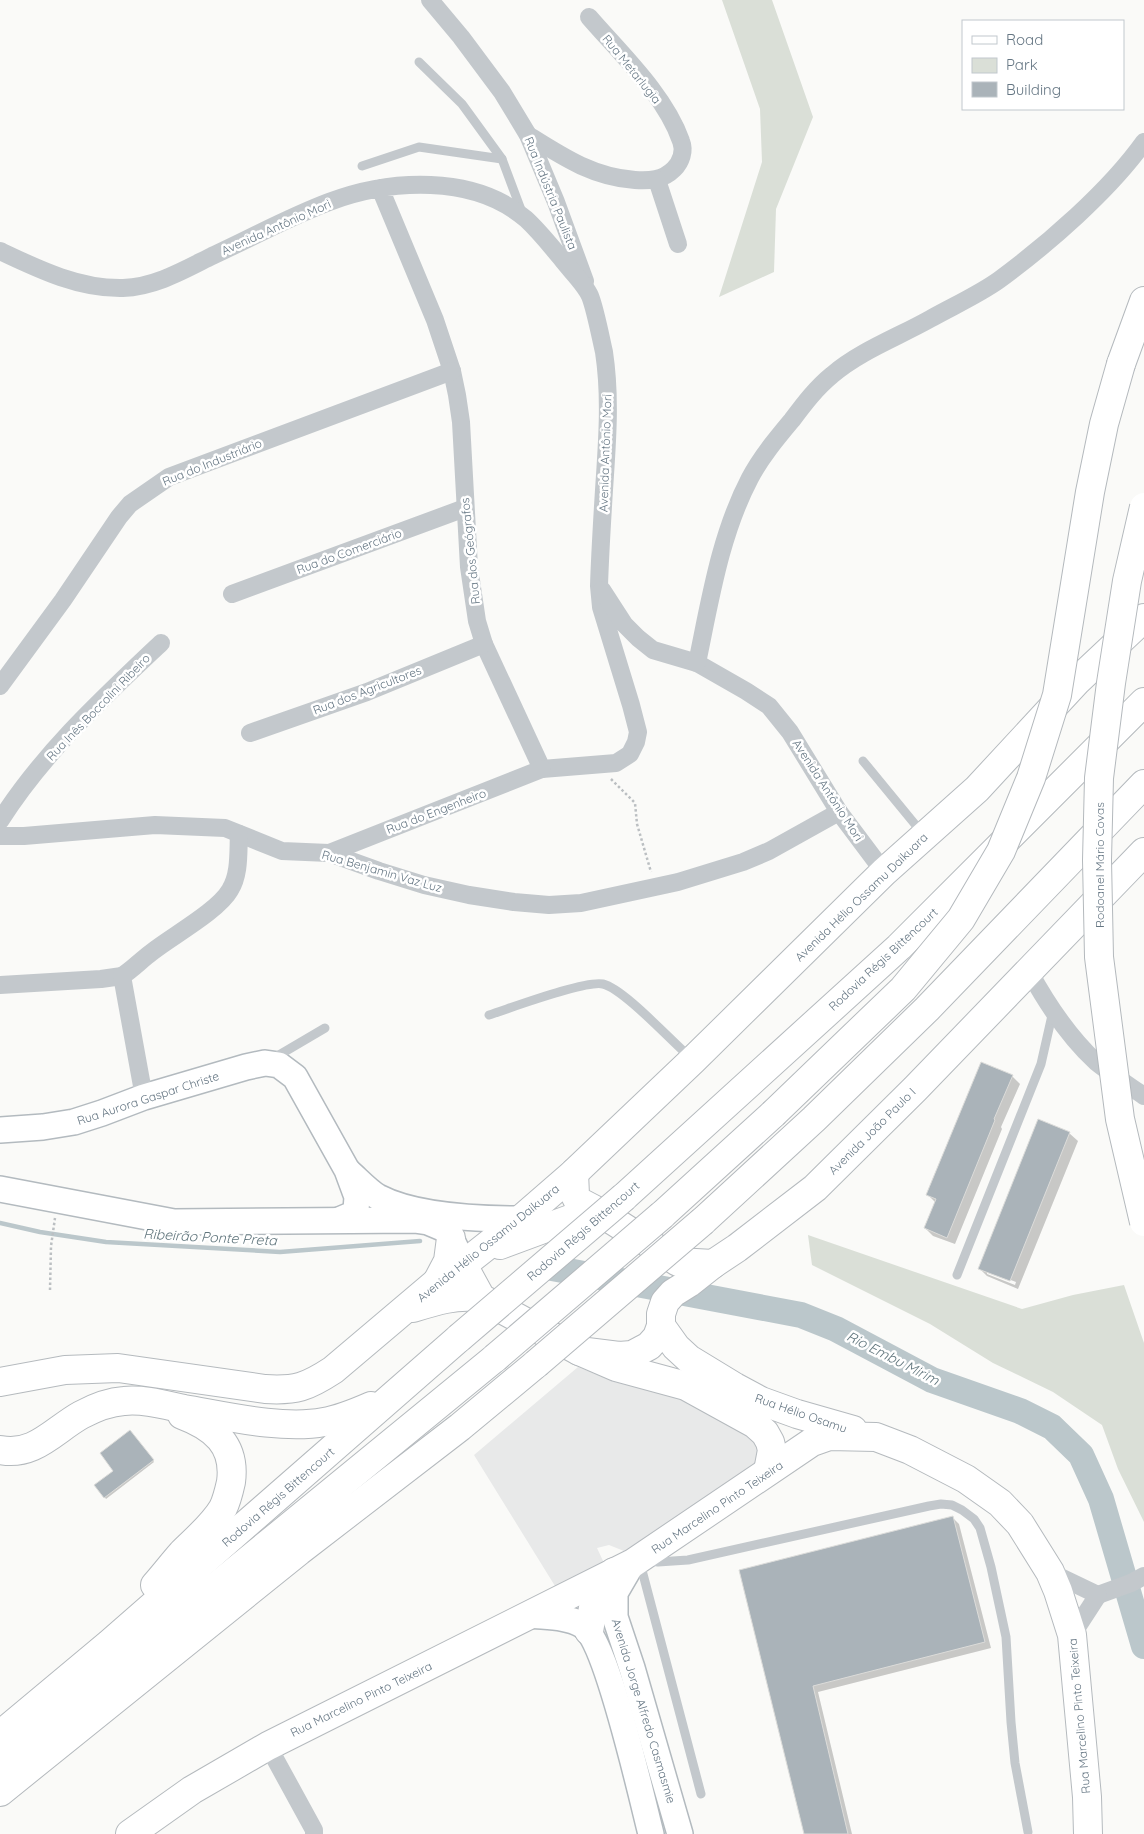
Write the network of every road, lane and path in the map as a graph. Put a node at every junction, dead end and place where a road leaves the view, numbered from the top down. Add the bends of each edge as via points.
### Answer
1 (430, 0) edge
2 (589, 17) dead end
3 (419, 62) dead end
4 (528, 135) junction
5 (1144, 142) edge
6 (502, 158) junction
7 (362, 166) dead end
8 (657, 180) junction
9 (380, 188) junction
10 (524, 218) junction
11 (678, 244) dead end
12 (0, 251) edge
13 (590, 296) junction
14 (1144, 301) edge
15 (452, 371) junction
16 (1144, 507) edge
17 (465, 508) junction
18 (599, 586) junction
19 (232, 594) dead end
20 (1144, 618) edge
21 (161, 643) dead end
22 (484, 644) junction
23 (697, 663) junction
24 (0, 686) edge
25 (1144, 702) edge
26 (250, 733) dead end
27 (863, 761) dead end
28 (598, 766) junction
29 (542, 769) junction
30 (1144, 784) edge
31 (839, 812) junction
32 (0, 821) edge
33 (239, 834) junction
34 (0, 836) edge
35 (924, 836) junction
36 (1144, 852) edge
37 (329, 853) junction
38 (884, 872) junction
39 (655, 887) junction
40 (1029, 971) junction
41 (122, 976) junction
42 (0, 984) edge
43 (1054, 1011) junction
44 (488, 1015) dead end
45 (325, 1028) dead end
46 (693, 1060) junction
47 (265, 1063) junction
48 (1144, 1096) edge
49 (144, 1097) junction
50 (0, 1130) edge
51 (347, 1170) junction
52 (574, 1173) junction
53 (0, 1189) edge
54 (591, 1214) junction
55 (521, 1219) junction
56 (339, 1220) junction
57 (54, 1221) dead end
58 (1144, 1222) edge
59 (448, 1226) junction
60 (466, 1262) junction
61 (956, 1275) dead end
62 (437, 1282) junction
63 (50, 1290) dead end
64 (675, 1292) junction
65 (481, 1298) junction
66 (402, 1312) junction
67 (579, 1351) junction
68 (3, 1384) edge
69 (392, 1396) junction
70 (153, 1403) junction
71 (58, 1431) junction
72 (0, 1435) edge
73 (876, 1437) junction
74 (0, 1450) edge
75 (768, 1471) junction
76 (629, 1565) junction
77 (1050, 1572) junction
78 (1138, 1580) edge
79 (1102, 1594) junction
80 (529, 1615) junction
81 (589, 1631) junction
82 (1072, 1635) junction
83 (109, 1644) junction
84 (0, 1735) edge
85 (268, 1746) junction
86 (0, 1766) edge
87 (0, 1792) edge
88 (701, 1794) dead end
89 (1028, 1832) dead end
90 (651, 1833) edge
91 (130, 1834) edge
92 (314, 1834) edge
93 (680, 1834) edge
94 (1088, 1834) edge

1 - 4 street, Rua Indústria Paulista via 502,92
2 - 8 street, Rua Metarlugia via 652,90 682,143 678,164
3 - 6 lane via 462,104
4 - 8 street via 593,172 617,179
4 - 13 street, Rua Indústria Paulista
5 - 23 street via 1093,200 998,281 854,359 814,392 775,441 751,477 736,508 726,536
6 - 7 lane via 419,147
6 - 10 lane
8 - 11 street
9 - 10 street, Avenida Antônio Mori via 406,186 481,194
9 - 12 street, Avenida Antônio Mori via 331,201 147,285 99,287 65,278
9 - 15 street, Rua dos Geógrafos via 436,320
10 - 13 street, Avenida Antônio Mori via 550,244
13 - 18 street, Avenida Antônio Mori via 604,351 609,395
14 - 86 main road, bridge via 1104,424 1057,695 1031,778 1001,851 961,918 903,988 773,1114 662,1215 495,1358
15 - 17 street, Rua dos Geógrafos via 461,422
15 - 24 street, Rua do Industriário via 169,477 148,490 119,517
16 - 58 main road, Rodoanel Mário Covas, bridge via 1111,683 1099,778 1097,860 1099,957 1112,1062 1120,1118
17 - 19 street, Rua do Comerciário
17 - 22 street, Rua dos Geógrafos via 469,566
18 - 23 street, Avenida Antônio Mori via 624,624 653,650
18 - 28 street via 602,607 638,732 630,754 616,763
20 - 35 main road, Avenida Hélio Ossamu Daikuara via 1077,681 977,788
21 - 32 street, Rua Inês Boccolini Ribeiro via 73,729
22 - 26 street, Rua dos Agricultores via 367,692
22 - 29 street, Rua dos Geógrafos
23 - 31 street, Avenida Antônio Mori via 769,706 790,732
25 - 69 main road, Rodovia Régis Bittencourt, bridge via 899,946 624,1197
27 - 35 lane
28 - 29 street
28 - 39 path via 634,803
29 - 37 street, Rua do Engenheiro
30 - 87 main road, bridge via 927,1009 703,1221 460,1427 299,1550
31 - 38 street, Avenida Antônio Mori
31 - 39 street, Rua Benjamin Vaz Luz via 770,851
33 - 34 street, Rua Benjamin Vaz Luz via 225,828 165,825
33 - 37 street, Rua Benjamin Vaz Luz via 282,851
33 - 41 street via 237,870 230,890 221,902
35 - 38 main road, Avenida Hélio Ossamu Daikuara
36 - 40 main road, Avenida João Paulo I
37 - 39 street, Rua Benjamin Vaz Luz via 424,884 514,902 581,903
38 - 46 main road, Avenida Hélio Ossamu Daikuara
40 - 43 street
40 - 64 main road, Avenida João Paulo I via 815,1188
41 - 42 street
41 - 49 street
43 - 48 street via 1097,1062
43 - 61 lane via 1041,1064
44 - 46 lane via 583,985 602,984 628,1000
45 - 47 lane
46 - 52 main road, Avenida Hélio Ossamu Daikuara
47 - 49 main road, Rua Aurora Gaspar Christe
47 - 51 main road via 279,1065 295,1076
49 - 50 main road, Rua Aurora Gaspar Christe via 74,1122
51 - 56 main road via 357,1204 353,1214
51 - 59 main road via 376,1196
52 - 54 main road, Avenida Hélio Ossamu Daikuara via 576,1198
52 - 55 main road, Avenida Hélio Ossamu Daikuara
53 - 56 main road via 174,1222
54 - 55 main road
54 - 60 main road via 502,1244
54 - 64 main road
55 - 59 main road
55 - 60 main road, Avenida Hélio Ossamu Daikuara
56 - 59 main road via 414,1220 447,1230
57 - 63 path
59 - 60 main road
59 - 62 main road via 448,1261
60 - 62 main road, Avenida Hélio Ossamu Daikuara
60 - 65 main road
62 - 66 main road, Avenida Hélio Ossamu Daikuara
64 - 67 main road, Avenida João Paulo I via 657,1337 649,1346 632,1355 619,1356
64 - 73 main road, Rua Hélio Osamu via 676,1347 689,1359 761,1401
65 - 66 main road, Avenida Hélio Ossamu Daikuara via 458,1296
65 - 67 main road, Rua Hélio Osamu
66 - 68 main road, Avenida Hélio Ossamu Daikuara via 333,1370 300,1388 265,1389 118,1368 64,1370
67 - 75 main road, Rua Hélio Osamu via 616,1367 686,1386 755,1424 770,1442 772,1450
69 - 70 main road via 349,1416 323,1423 302,1424 258,1421
69 - 83 main road, Rodovia Régis Bittencourt
70 - 71 main road via 109,1403 80,1415
70 - 83 main road via 201,1423 224,1443 232,1471 229,1491 223,1507 208,1527 181,1554
71 - 72 main road via 13,1439
71 - 74 main road via 22,1451
73 - 75 main road, Rua Marcelino Pinto Teixeira via 829,1436 812,1442
73 - 77 main road, Rua Marcelino Pinto Teixeira via 910,1450 966,1479 1000,1503 1020,1524
75 - 76 main road, Rua Marcelino Pinto Teixeira
76 - 80 main road, Rua Marcelino Pinto Teixeira
76 - 81 main road via 593,1608
76 - 88 lane
76 - 89 lane via 688,1560 941,1504 962,1510 980,1528 992,1567 1006,1636 1015,1764
76 - 93 main road, Avenida Jorge Alfredo Casmasmie via 615,1594 615,1617
77 - 79 street
77 - 82 main road, Rua Marcelino Pinto Teixeira
78 - 79 street
79 - 82 street
80 - 81 main road via 561,1618
80 - 85 main road, Rua Marcelino Pinto Teixeira
81 - 90 main road, Avenida Jorge Alfredo Casmasmie via 606,1670
82 - 94 main road, Rua Marcelino Pinto Teixeira
83 - 84 main road, Rodovia Régis Bittencourt
85 - 91 main road, Rua Marcelino Pinto Teixeira via 192,1790
85 - 92 street

